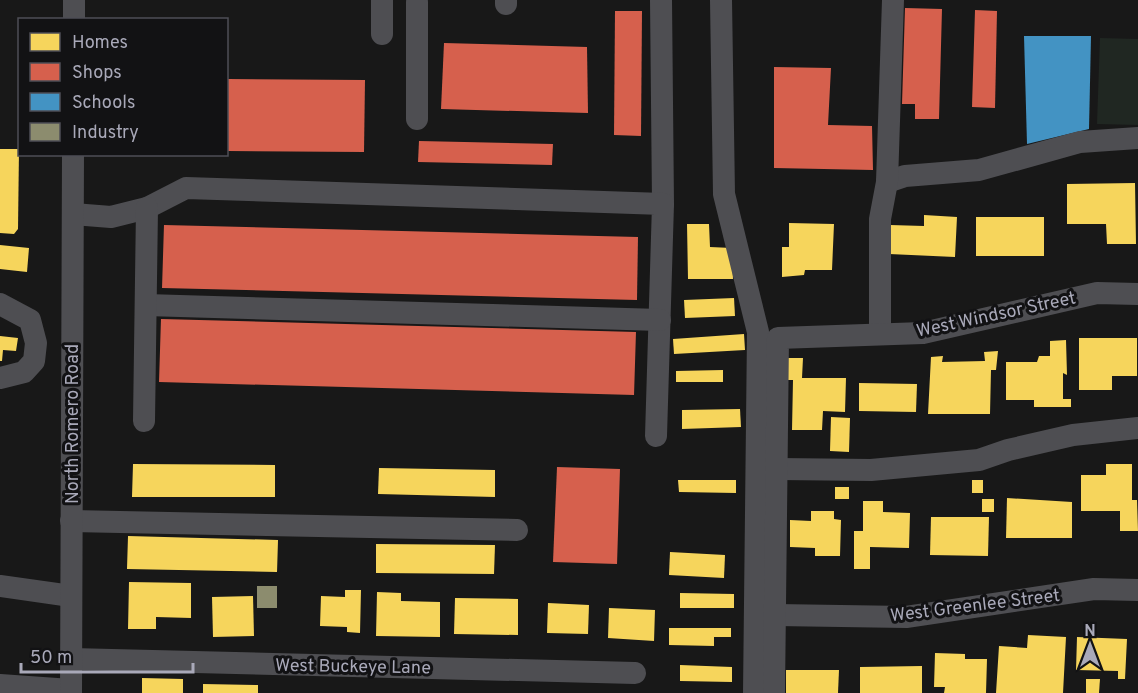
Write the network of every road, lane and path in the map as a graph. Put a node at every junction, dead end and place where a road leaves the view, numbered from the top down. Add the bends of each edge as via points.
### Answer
1 (74, 0) edge
2 (382, 0) edge
3 (661, 0) edge
4 (721, 0) edge
5 (892, 0) edge
6 (417, 2) dead end
7 (74, 18) edge
8 (382, 34) dead end
9 (417, 119) dead end
10 (1138, 138) edge
11 (73, 156) edge
12 (887, 182) junction
13 (663, 204) junction
14 (147, 208) junction
15 (73, 214) junction
16 (1138, 294) edge
17 (0, 304) edge
18 (146, 305) junction
19 (660, 320) junction
20 (880, 334) junction
21 (72, 342) junction
22 (36, 343) junction
23 (0, 378) edge
24 (144, 420) dead end
25 (1138, 428) edge
26 (656, 436) dead end
27 (778, 469) junction
28 (71, 521) junction
29 (517, 530) dead end
30 (0, 586) edge
31 (1138, 590) edge
32 (71, 596) junction
33 (776, 615) junction
34 (71, 659) junction
35 (635, 673) dead end
36 (0, 685) edge
37 (71, 691) edge
38 (754, 693) edge
39 (774, 693) edge

1 - 7 street
2 - 8 street
3 - 13 street
4 - 38 street via 724,194 758,332
5 - 12 street
6 - 9 street
10 - 12 street via 1080,142 979,170 906,176
11 - 15 street, North Romero Road
12 - 20 street via 880,219
13 - 14 street via 186,188
13 - 19 street
14 - 15 street via 111,217
14 - 18 street
15 - 21 street, North Romero Road
16 - 20 street, West Windsor Street via 1097,293 923,333
17 - 22 street via 30,320
18 - 19 street
18 - 24 street
19 - 26 street
20 - 27 street, West Windsor Street via 778,338
21 - 22 street
21 - 28 street, North Romero Road
22 - 23 street via 34,361 24,372
25 - 27 street via 1073,435 979,460 871,470
27 - 33 street
28 - 29 street
28 - 32 street, North Romero Road
30 - 32 street
31 - 33 street, West Greenlee Street via 1094,590 906,617
32 - 34 street, North Romero Road
33 - 39 street
34 - 35 street, West Buckeye Lane
34 - 37 street, North Romero Road
36 - 37 street

